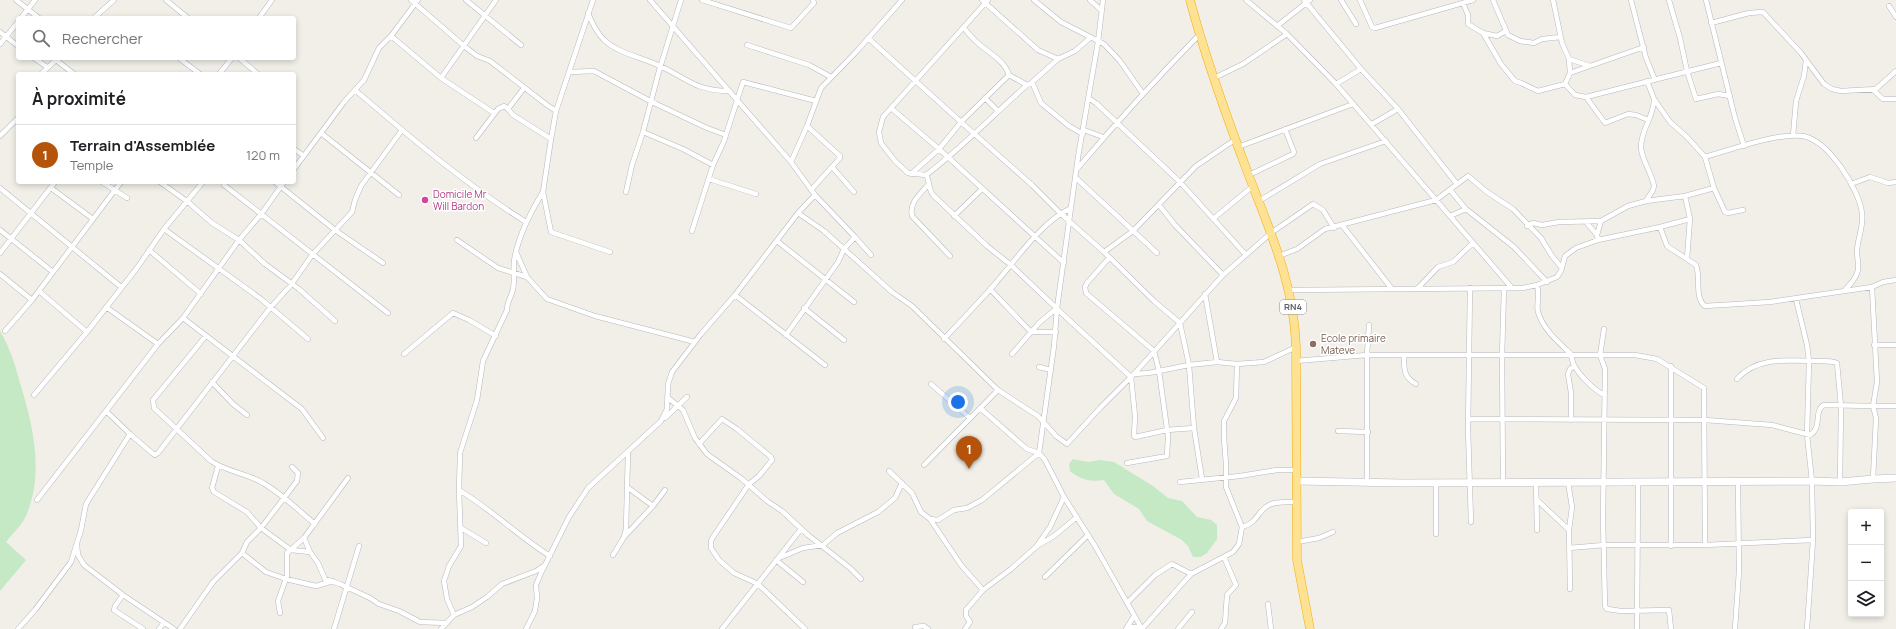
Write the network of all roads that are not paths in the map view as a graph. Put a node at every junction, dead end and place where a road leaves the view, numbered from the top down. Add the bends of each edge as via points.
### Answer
1 (16, 0) edge
2 (35, 0) edge
3 (114, 0) edge
4 (166, 0) edge
5 (272, 0) edge
6 (466, 0) edge
7 (496, 0) edge
8 (593, 0) edge
9 (650, 0) edge
10 (681, 0) edge
11 (702, 0) edge
12 (813, 0) edge
13 (902, 0) edge
14 (1034, 0) edge
15 (1090, 0) edge
16 (1103, 0) edge
17 (1190, 0) edge
18 (1246, 0) edge
19 (1341, 0) edge
20 (1360, 0) edge
21 (1473, 0) edge
22 (1494, 0) edge
23 (1553, 0) edge
24 (1631, 0) edge
25 (1669, 0) edge
26 (1706, 0) edge
27 (415, 1) edge
28 (985, 1) edge
29 (1307, 1) edge
30 (1463, 4) junction
31 (1889, 6) dead end
32 (28, 9) junction
33 (1101, 10) junction
34 (588, 13) junction
35 (485, 15) junction
36 (23, 16) edge
37 (37, 16) edge
38 (96, 16) edge
39 (186, 16) edge
40 (260, 16) edge
41 (1896, 17) edge
42 (1711, 22) junction
43 (16, 24) edge
44 (1356, 24) dead end
45 (673, 26) junction
46 (1277, 26) junction
47 (964, 28) junction
48 (1506, 31) junction
49 (0, 32) edge
50 (1482, 33) junction
51 (1287, 34) junction
52 (1199, 35) junction
53 (391, 36) junction
54 (5, 37) junction
55 (1561, 37) junction
56 (868, 38) junction
57 (1090, 38) junction
58 (1098, 42) junction
59 (0, 44) edge
60 (16, 45) edge
61 (521, 45) dead end
62 (747, 45) dead end
63 (464, 46) junction
64 (1644, 47) junction
65 (1058, 59) junction
66 (1570, 59) junction
67 (37, 60) edge
68 (56, 60) edge
69 (58, 60) edge
70 (182, 60) edge
71 (230, 60) edge
72 (241, 60) edge
73 (1806, 60) junction
74 (1721, 64) junction
75 (661, 66) junction
76 (1590, 66) junction
77 (47, 67) junction
78 (1361, 69) junction
79 (1896, 71) edge
80 (43, 72) edge
81 (72, 72) edge
82 (198, 72) edge
83 (221, 72) edge
84 (256, 72) edge
85 (570, 72) junction
86 (1687, 72) junction
87 (1570, 73) junction
88 (1009, 75) junction
89 (831, 77) junction
90 (441, 78) junction
91 (1214, 78) junction
92 (1655, 80) junction
93 (916, 82) junction
94 (1032, 82) junction
95 (1647, 82) junction
96 (1336, 84) junction
97 (1564, 84) junction
98 (1027, 85) junction
99 (524, 88) junction
100 (1872, 89) junction
101 (355, 90) junction
102 (728, 91) junction
103 (1143, 94) junction
104 (1730, 96) junction
105 (1586, 97) junction
106 (985, 98) junction
107 (736, 99) junction
108 (1090, 99) junction
109 (1654, 99) junction
110 (1896, 99) edge
111 (816, 101) junction
112 (652, 102) junction
113 (1353, 104) junction
114 (891, 108) junction
115 (508, 109) junction
116 (1398, 109) junction
117 (556, 111) junction
118 (998, 111) junction
119 (494, 113) junction
120 (16, 120) edge
121 (1648, 120) junction
122 (961, 122) junction
123 (1118, 123) junction
124 (1372, 124) junction
125 (807, 126) junction
126 (1285, 129) junction
127 (402, 130) junction
128 (644, 132) junction
129 (1084, 132) junction
130 (973, 133) junction
131 (321, 134) junction
132 (726, 135) junction
133 (0, 136) edge
134 (1793, 136) junction
135 (1103, 137) junction
136 (476, 138) dead end
137 (551, 139) junction
138 (1386, 142) junction
139 (1237, 143) junction
140 (1744, 146) junction
141 (939, 149) junction
142 (296, 150) edge
143 (304, 156) junction
144 (948, 157) junction
145 (1705, 157) junction
146 (791, 162) junction
147 (713, 165) junction
148 (296, 166) edge
149 (833, 168) junction
150 (1077, 169) junction
151 (371, 174) junction
152 (911, 174) junction
153 (926, 175) junction
154 (1249, 175) junction
155 (1075, 177) junction
156 (709, 179) junction
157 (1180, 182) junction
158 (1896, 182) edge
159 (54, 184) edge
160 (105, 184) edge
161 (120, 184) edge
162 (163, 184) edge
163 (202, 184) edge
164 (278, 184) edge
165 (1457, 184) junction
166 (1851, 184) junction
167 (224, 185) dead end
168 (928, 185) junction
169 (281, 186) junction
170 (1253, 186) junction
171 (0, 188) edge
172 (51, 188) junction
173 (982, 188) junction
174 (1714, 188) junction
175 (811, 190) junction
176 (1450, 190) junction
177 (115, 191) junction
178 (543, 192) junction
179 (626, 192) dead end
180 (854, 192) dead end
181 (756, 194) dead end
182 (399, 195) dead end
183 (815, 195) junction
184 (1685, 196) junction
185 (126, 198) dead end
186 (1436, 200) junction
187 (1259, 201) junction
188 (1646, 201) junction
189 (188, 202) junction
190 (1159, 205) junction
191 (1071, 208) junction
192 (1466, 209) junction
193 (1743, 210) dead end
194 (32, 213) junction
195 (798, 213) junction
196 (1060, 213) junction
197 (262, 214) junction
198 (954, 216) junction
199 (1450, 216) junction
200 (93, 219) junction
201 (1213, 219) junction
202 (1690, 219) junction
203 (1601, 221) junction
204 (526, 222) junction
205 (1070, 222) junction
206 (1586, 222) junction
207 (1342, 225) junction
208 (1528, 226) junction
209 (1660, 227) junction
210 (1334, 228) junction
211 (164, 229) junction
212 (0, 230) edge
213 (335, 230) junction
214 (692, 230) dead end
215 (1132, 231) junction
216 (1271, 233) junction
217 (855, 237) junction
218 (1035, 237) junction
219 (12, 238) junction
220 (1598, 238) junction
221 (239, 240) junction
222 (457, 240) dead end
223 (777, 241) junction
224 (1473, 243) junction
225 (72, 247) junction
226 (844, 249) junction
227 (149, 250) junction
228 (516, 252) junction
229 (610, 252) dead end
230 (1104, 252) junction
231 (0, 253) edge
232 (1157, 253) dead end
233 (1246, 254) junction
234 (312, 255) junction
235 (871, 255) dead end
236 (950, 256) dead end
237 (1280, 256) junction
238 (1110, 258) junction
239 (1687, 259) junction
240 (383, 263) dead end
241 (1064, 263) junction
242 (1011, 265) junction
243 (1562, 268) junction
244 (220, 270) junction
245 (53, 272) junction
246 (513, 272) junction
247 (0, 274) edge
248 (1223, 275) junction
249 (527, 277) junction
250 (826, 279) junction
251 (1896, 280) edge
252 (1547, 282) junction
253 (292, 285) junction
254 (1537, 285) junction
255 (121, 287) junction
256 (1872, 287) junction
257 (1418, 288) junction
258 (1470, 288) junction
259 (1504, 288) junction
260 (1512, 288) junction
261 (990, 289) junction
262 (1392, 289) junction
263 (1290, 290) junction
264 (39, 291) junction
265 (1844, 291) junction
266 (201, 294) junction
267 (1205, 294) junction
268 (735, 295) junction
269 (1796, 299) junction
270 (32, 300) junction
271 (854, 302) dead end
272 (106, 307) junction
273 (270, 308) junction
274 (804, 308) junction
275 (1057, 308) junction
276 (388, 314) dead end
277 (183, 318) junction
278 (335, 321) dead end
279 (1180, 323) junction
280 (1369, 325) dead end
281 (1604, 329) dead end
282 (5, 331) dead end
283 (87, 332) junction
284 (1031, 332) junction
285 (1056, 332) junction
286 (786, 335) junction
287 (496, 336) junction
288 (205, 337) junction
289 (944, 338) junction
290 (308, 339) dead end
291 (844, 340) dead end
292 (695, 342) junction
293 (158, 344) junction
294 (1895, 344) edge
295 (1874, 345) junction
296 (1296, 347) junction
297 (1154, 351) junction
298 (404, 354) dead end
299 (1012, 354) dead end
300 (1570, 354) junction
301 (1600, 354) junction
302 (1367, 355) junction
303 (1404, 355) junction
304 (1469, 356) junction
305 (1502, 356) junction
306 (232, 357) junction
307 (1296, 361) junction
308 (1809, 361) junction
309 (1217, 362) junction
310 (1237, 364) junction
311 (825, 365) dead end
312 (1189, 365) junction
313 (1574, 366) junction
314 (1671, 366) junction
315 (1039, 367) dead end
316 (1051, 370) junction
317 (1159, 371) junction
318 (1133, 375) junction
319 (1737, 379) dead end
320 (212, 382) junction
321 (931, 384) dead end
322 (1416, 384) dead end
323 (998, 390) junction
324 (34, 395) dead end
325 (1604, 395) junction
326 (667, 397) junction
327 (687, 397) dead end
328 (679, 405) junction
329 (1841, 406) junction
330 (1873, 406) junction
331 (1896, 406) edge
332 (980, 408) junction
333 (106, 411) junction
334 (247, 415) dead end
335 (970, 418) junction
336 (1468, 419) junction
337 (1603, 419) junction
338 (1502, 420) junction
339 (1571, 420) junction
340 (1671, 420) junction
341 (1705, 420) junction
342 (661, 421) junction
343 (1044, 422) junction
344 (176, 428) junction
345 (1194, 428) junction
346 (1167, 430) junction
347 (1338, 431) dead end
348 (1368, 432) junction
349 (130, 434) junction
350 (1807, 435) junction
351 (323, 438) dead end
352 (699, 444) junction
353 (628, 452) junction
354 (1039, 453) junction
355 (1127, 463) dead end
356 (924, 465) dead end
357 (218, 466) junction
358 (292, 467) dead end
359 (1297, 470) junction
360 (889, 471) dead end
361 (1226, 477) junction
362 (348, 478) dead end
363 (1873, 478) junction
364 (1896, 478) edge
365 (1202, 480) junction
366 (1297, 481) junction
367 (1812, 481) junction
368 (1180, 482) dead end
369 (1367, 482) junction
370 (1469, 482) junction
371 (1503, 482) junction
372 (1536, 482) junction
373 (1568, 482) junction
374 (1603, 482) junction
375 (1638, 482) junction
376 (1671, 482) junction
377 (1840, 482) junction
378 (902, 483) junction
379 (1436, 483) junction
380 (1704, 483) junction
381 (1738, 483) junction
382 (749, 484) junction
383 (627, 487) junction
384 (459, 490) junction
385 (665, 490) dead end
386 (1064, 497) junction
387 (284, 498) junction
388 (1536, 499) junction
389 (37, 500) dead end
390 (1296, 502) junction
391 (652, 506) junction
392 (1077, 517) junction
393 (930, 519) junction
394 (1471, 522) dead end
395 (315, 524) junction
396 (1242, 527) junction
397 (261, 528) junction
398 (461, 528) junction
399 (801, 529) junction
400 (1537, 530) dead end
401 (1569, 530) junction
402 (1332, 532) dead end
403 (1436, 534) dead end
404 (1088, 535) junction
405 (1044, 536) junction
406 (624, 537) junction
407 (304, 538) junction
408 (1048, 540) junction
409 (1814, 540) junction
410 (77, 542) junction
411 (1297, 542) junction
412 (486, 543) dead end
413 (1637, 544) junction
414 (1739, 544) junction
415 (823, 545) junction
416 (1604, 545) junction
417 (360, 546) dead end
418 (1671, 546) junction
419 (1705, 546) junction
420 (1036, 547) junction
421 (1570, 548) junction
422 (291, 550) junction
423 (310, 552) junction
424 (242, 553) junction
425 (613, 555) dead end
426 (550, 556) junction
427 (1224, 557) junction
428 (778, 559) junction
429 (546, 564) junction
430 (1191, 574) junction
431 (1045, 577) dead end
432 (286, 579) junction
433 (861, 579) dead end
434 (332, 581) junction
435 (803, 582) dead end
436 (758, 584) junction
437 (346, 587) junction
438 (1570, 589) dead end
439 (983, 590) junction
440 (123, 595) junction
441 (1127, 603) junction
442 (1268, 604) dead end
443 (1638, 610) junction
444 (1192, 612) dead end
445 (280, 613) dead end
446 (454, 615) junction
447 (1134, 616) junction
448 (164, 623) junction
449 (447, 623) junction
450 (914, 627) dead end
451 (1127, 628) edge
452 (1141, 628) edge
453 (18, 629) edge
454 (143, 629) edge
455 (159, 629) edge
456 (174, 629) edge
457 (180, 629) edge
458 (334, 629) edge
459 (441, 629) edge
460 (526, 629) edge
461 (722, 629) edge
462 (805, 629) edge
463 (928, 629) edge
464 (965, 629) edge
465 (1178, 629) edge
466 (1221, 629) edge
467 (1271, 629) edge
468 (1310, 629) edge
469 (1637, 629) edge
470 (1671, 629) edge
471 (1735, 629) edge
472 (1807, 629) edge

1 - 32 street
2 - 32 street
3 - 38 street
4 - 39 street
5 - 40 street
6 - 35 street
7 - 35 street
8 - 34 street
9 - 45 street
10 - 45 street
11 - 12 street via 791,28 814,3
13 - 56 street
14 - 57 street via 1061,22
15 - 33 street
16 - 33 street
17 - 52 highway, RN4
18 - 46 street
19 - 44 street
20 - 30 street via 1372,27 1375,28
21 - 30 street
22 - 48 street
23 - 55 street
24 - 64 street
25 - 86 street
26 - 42 street
27 - 53 street
27 - 63 street
28 - 47 street
28 - 65 street via 1038,50
29 - 46 street
29 - 78 street
30 - 50 street via 1468,14 1468,24
31 - 41 street
32 - 36 street
32 - 37 street
33 - 58 street
34 - 75 street via 595,29 604,40 629,54
34 - 85 street
35 - 61 street
35 - 63 street
42 - 73 street via 1763,12
42 - 74 street
43 - 54 street
45 - 75 street
45 - 102 street
46 - 51 street
47 - 88 street via 998,59
47 - 93 street
48 - 50 street via 1497,36
48 - 55 street via 1511,38 1526,43
49 - 54 street
50 - 97 street via 1515,82 1538,91
51 - 91 street via 1243,64
51 - 96 street
52 - 91 highway, RN4
52 - 103 street
53 - 90 street
53 - 101 street via 379,48 364,80
54 - 59 street
54 - 60 street
55 - 66 street
56 - 89 street
56 - 93 street
57 - 58 street
57 - 65 street via 1075,51
58 - 103 street via 1120,61
58 - 108 street
62 - 89 street via 809,65
63 - 90 street
63 - 99 street via 477,56 490,61
64 - 76 street
64 - 92 street
65 - 94 street
66 - 76 street
66 - 87 street
67 - 77 street
68 - 77 street
69 - 81 street
70 - 82 street
71 - 83 street
72 - 84 street
73 - 100 street via 1824,84 1832,89
73 - 134 street via 1796,101
74 - 86 street
74 - 104 street
75 - 102 street via 691,84 715,91
75 - 112 street
76 - 87 street
77 - 80 street
78 - 96 street
78 - 116 street
79 - 100 street via 1882,85
85 - 112 street via 594,71
85 - 117 street
86 - 92 street
86 - 104 street via 1696,99 1718,94
87 - 97 street
88 - 98 street
88 - 106 street
89 - 111 street via 821,88
90 - 119 street
91 - 139 highway, RN4
92 - 95 street
93 - 114 street
93 - 122 street
94 - 98 street
94 - 129 street via 1041,103 1069,126
95 - 105 street
95 - 109 street
96 - 113 street
97 - 105 street via 1575,95
98 - 118 street
99 - 115 street
99 - 117 street
100 - 110 street via 1883,99
101 - 127 street
101 - 131 street
102 - 107 street
103 - 123 street
104 - 140 street
105 - 121 street via 1605,123 1628,114
106 - 118 street
106 - 122 street
107 - 111 street via 741,83 745,81
107 - 132 street
107 - 146 street
108 - 123 street
108 - 129 street
109 - 121 street via 1654,108
109 - 145 street via 1670,122
111 - 125 street
112 - 128 street
112 - 132 street
113 - 124 street
113 - 126 street
114 - 141 street
114 - 152 street via 880,125 881,143 895,161
115 - 119 street via 502,106
115 - 137 street via 513,115
116 - 124 street
116 - 165 street
117 - 137 street
118 - 130 street
119 - 136 street
120 - 133 street
121 - 188 street via 1643,131 1641,147 1654,186
122 - 130 street
122 - 141 street
123 - 135 street
123 - 157 street
124 - 138 street
125 - 146 street
125 - 149 street via 840,156 840,161
126 - 139 street
126 - 154 street via 1293,154
127 - 151 street
127 - 204 street via 491,200
128 - 147 street
128 - 179 street via 632,165
129 - 135 street
129 - 150 street
130 - 144 street
130 - 196 street
131 - 143 street
131 - 151 street
132 - 147 street
134 - 140 street
134 - 166 street via 1803,136 1822,145
135 - 150 street
137 - 178 street
138 - 186 street
138 - 187 street via 1320,164
139 - 154 highway, RN4
139 - 157 street via 1196,166
140 - 145 street
141 - 144 street
141 - 152 street
142 - 143 street
143 - 148 street
144 - 153 street
144 - 173 street
145 - 174 street
146 - 175 street
147 - 156 street
149 - 175 street
149 - 180 street
150 - 155 street
151 - 182 street
151 - 213 street via 361,186 352,212
152 - 153 street
153 - 168 street
154 - 170 highway, RN4
155 - 191 street
155 - 215 street
156 - 181 street
156 - 214 street
157 - 190 street
157 - 201 street
158 - 166 street via 1888,183 1870,178
159 - 172 street
160 - 177 street
161 - 177 street
162 - 189 street
163 - 189 street
164 - 169 street
165 - 176 street
165 - 208 street via 1466,177 1471,177 1487,192 1513,209
166 - 265 street via 1859,198 1862,214 1861,233 1857,249 1858,270
167 - 197 street
168 - 198 street via 934,196
168 - 236 street via 910,210 912,216
169 - 197 street
169 - 213 street
170 - 187 highway, RN4
170 - 201 street
171 - 194 street
172 - 194 street
172 - 200 street
173 - 198 street
173 - 218 street
174 - 184 street
174 - 193 street via 1726,212
175 - 183 street
176 - 186 street
176 - 192 street
177 - 185 street
177 - 200 street
178 - 204 street
178 - 229 street via 551,232
183 - 195 street
183 - 217 street
184 - 188 street
184 - 202 street
186 - 199 street
186 - 207 street
187 - 216 highway, RN4
188 - 203 street via 1628,206
189 - 211 street
189 - 221 street via 212,223
190 - 215 street
190 - 248 street
191 - 196 street
191 - 205 street
192 - 199 street
192 - 252 street via 1514,247
194 - 219 street
194 - 225 street
195 - 223 street
195 - 226 street
196 - 205 street
196 - 218 street
197 - 221 street
197 - 234 street
198 - 242 street
199 - 224 street
200 - 225 street
201 - 233 street
202 - 209 street
202 - 239 street
203 - 206 street
203 - 220 street
204 - 228 street
205 - 230 street
205 - 241 street
206 - 208 street via 1542,225 1533,223
206 - 220 street
207 - 210 street
207 - 262 street
208 - 243 street via 1541,238
209 - 220 street
209 - 239 street via 1668,246
210 - 216 street via 1323,210 1313,204
210 - 237 street via 1322,231 1297,249
211 - 227 street
211 - 244 street
212 - 219 street
213 - 234 street
213 - 240 street
215 - 230 street
215 - 232 street
216 - 233 street
216 - 237 highway, RN4
217 - 226 street
217 - 235 street
218 - 241 street
218 - 242 street
219 - 231 street
219 - 245 street
220 - 243 street via 1570,250 1565,256
221 - 244 street
221 - 253 street
222 - 246 street via 493,265
223 - 250 street
223 - 268 street
224 - 257 street via 1453,262 1438,267
224 - 260 street
225 - 245 street
225 - 255 street
226 - 250 street
226 - 289 street via 892,292 912,306
227 - 255 street
227 - 266 street
228 - 246 street
228 - 249 street
230 - 238 street
233 - 248 street
234 - 253 street
234 - 276 street
237 - 263 highway, RN4
238 - 279 street
238 - 297 street via 1087,283 1086,293
239 - 269 street via 1696,265 1698,270 1700,298 1705,306
241 - 275 street
242 - 261 street
242 - 275 street
243 - 252 street via 1559,274
244 - 266 street
244 - 273 street
245 - 264 street
246 - 249 street
246 - 287 street via 513,289
247 - 270 street
248 - 267 street
249 - 292 street via 547,299 595,316
250 - 271 street
250 - 274 street
251 - 256 street
252 - 254 street
253 - 273 street
253 - 278 street
254 - 260 street
254 - 300 street via 1539,316 1558,343
255 - 272 street
256 - 265 street
256 - 295 street
257 - 258 street
257 - 262 street
258 - 259 street
258 - 304 street
259 - 260 street
259 - 305 street
261 - 284 street
261 - 289 street
262 - 263 street
263 - 296 highway, RN4
264 - 270 street
264 - 283 street
265 - 269 street
266 - 277 street
267 - 279 street
267 - 309 street
268 - 286 street
268 - 292 street
269 - 308 street
270 - 282 street
272 - 283 street
272 - 293 street
273 - 290 street
273 - 306 street
274 - 286 street
274 - 291 street
275 - 284 street
275 - 285 street
275 - 318 street
277 - 288 street
277 - 293 street
279 - 297 street
279 - 312 street
280 - 302 street
281 - 301 street
283 - 324 street
284 - 285 street
284 - 299 street
285 - 316 street
286 - 311 street
287 - 298 street via 453,313
287 - 384 street via 484,361 477,400 460,453
288 - 306 street
288 - 344 street via 153,400 154,408
289 - 323 street
292 - 326 street via 668,378
293 - 333 street
294 - 295 street
295 - 330 street via 1877,382
296 - 307 highway, RN4
296 - 310 street via 1271,360
297 - 317 street
297 - 318 street
300 - 301 street
300 - 305 street
300 - 313 street
301 - 314 street via 1643,356
301 - 325 street via 1604,364
302 - 303 street
302 - 307 street
302 - 348 street
303 - 304 street
303 - 322 street via 1404,373
304 - 305 street
304 - 336 street
305 - 338 street
306 - 320 street
306 - 351 street via 302,409
307 - 359 highway, RN4
308 - 319 street via 1773,361 1747,370
308 - 329 street via 1837,363
308 - 350 street
309 - 310 street
309 - 312 street
310 - 361 street via 1235,402 1224,423
312 - 317 street
312 - 345 street
313 - 325 street
313 - 339 street via 1568,374
314 - 340 street
314 - 341 street via 1702,386
315 - 316 street
316 - 343 street
317 - 318 street
317 - 346 street
318 - 343 street via 1067,444
318 - 346 street via 1134,436
320 - 334 street via 232,404
320 - 344 street
321 - 335 street
323 - 332 street
323 - 343 street
325 - 337 street
326 - 328 street
326 - 342 street via 667,409
327 - 328 street
328 - 342 street
328 - 352 street
329 - 330 street
329 - 350 street via 1821,407 1818,427
329 - 377 street
330 - 331 street
330 - 363 street via 1876,418
332 - 335 street
332 - 354 street via 1027,449
333 - 349 street
333 - 389 street
335 - 356 street
336 - 338 street
336 - 370 street
337 - 339 street
337 - 340 street
337 - 374 street
338 - 339 street
338 - 371 street
340 - 341 street
340 - 376 street
341 - 350 street via 1772,425
341 - 380 street
342 - 353 street
343 - 354 street
344 - 349 street via 155,455
344 - 357 street
345 - 346 street
345 - 365 street
346 - 355 street via 1167,456
347 - 348 street
348 - 369 street
349 - 410 street via 86,504
350 - 367 street
352 - 382 street via 707,454
352 - 382 street via 720,419 737,429 772,459
353 - 383 street
353 - 426 street via 582,496
354 - 386 street
354 - 393 street via 982,500 967,508 954,510 942,519
357 - 387 street via 262,482
357 - 397 street via 212,488 214,492 247,512
358 - 387 street via 298,473 297,481
359 - 361 street
359 - 366 highway, RN4
360 - 378 street
361 - 365 street
361 - 396 street via 1228,494
362 - 395 street
363 - 364 street
363 - 377 street
365 - 368 street
366 - 369 street
366 - 390 highway, RN4
367 - 377 street
367 - 381 street
367 - 409 street
369 - 379 street
370 - 371 street
370 - 379 street
370 - 394 street
371 - 372 street
372 - 373 street
372 - 388 street
373 - 374 street
373 - 401 street via 1572,507
374 - 375 street
374 - 416 street
375 - 376 street
375 - 413 street
376 - 380 street
376 - 418 street
378 - 393 street via 914,495 921,512
378 - 415 street via 889,505 836,532
379 - 403 street
380 - 381 street
380 - 419 street
381 - 414 street
382 - 399 street
382 - 436 street via 715,534 711,548 719,560 734,573
383 - 391 street
383 - 406 street
384 - 398 street
384 - 426 street
385 - 391 street
386 - 392 street
386 - 405 street
387 - 395 street
387 - 397 street
388 - 400 street
388 - 401 street
390 - 396 street via 1267,506 1254,522
390 - 411 highway, RN4
391 - 406 street
392 - 404 street
392 - 408 street
393 - 439 street via 961,565
395 - 407 street
396 - 427 street via 1239,544 1233,552
397 - 422 street
397 - 424 street via 247,542
398 - 412 street
398 - 446 street via 461,546 449,566 444,581 447,599
399 - 415 street
399 - 428 street
401 - 421 street
402 - 411 street via 1319,538
404 - 431 street
404 - 441 street
405 - 408 street
405 - 420 street
406 - 425 street
407 - 422 street
407 - 423 street
408 - 420 street
409 - 414 street
409 - 472 street
410 - 440 street via 78,555 84,565
410 - 453 street via 71,562
411 - 468 highway, RN4 via 1298,566
413 - 416 street
413 - 418 street
413 - 443 street
414 - 419 street
414 - 471 street
415 - 428 street via 803,548
415 - 433 street
416 - 421 street
416 - 443 street via 1605,606 1610,610
417 - 437 street
418 - 419 street
420 - 439 street
421 - 438 street
422 - 423 street
422 - 432 street via 286,555
423 - 434 street via 325,579
424 - 432 street via 266,572
424 - 457 street via 213,582
426 - 429 street
427 - 430 street
427 - 466 street via 1236,585 1227,595 1225,623
428 - 435 street
428 - 436 street
429 - 446 street via 536,571 502,584 477,603
429 - 460 street via 536,585 535,611
430 - 441 street via 1172,564 1155,575
430 - 452 street
432 - 434 street via 316,586
432 - 445 street via 278,601
434 - 437 street
436 - 461 street
436 - 462 street
437 - 449 street via 420,622
437 - 458 street via 344,602
439 - 464 street via 966,610 970,622
440 - 448 street
440 - 454 street via 114,610
441 - 447 street
442 - 467 street
443 - 469 street
443 - 470 street via 1669,610
444 - 465 street
446 - 449 street
447 - 451 street
447 - 452 street
448 - 455 street
448 - 456 street
449 - 459 street
450 - 463 street via 921,625
451 - 452 street

